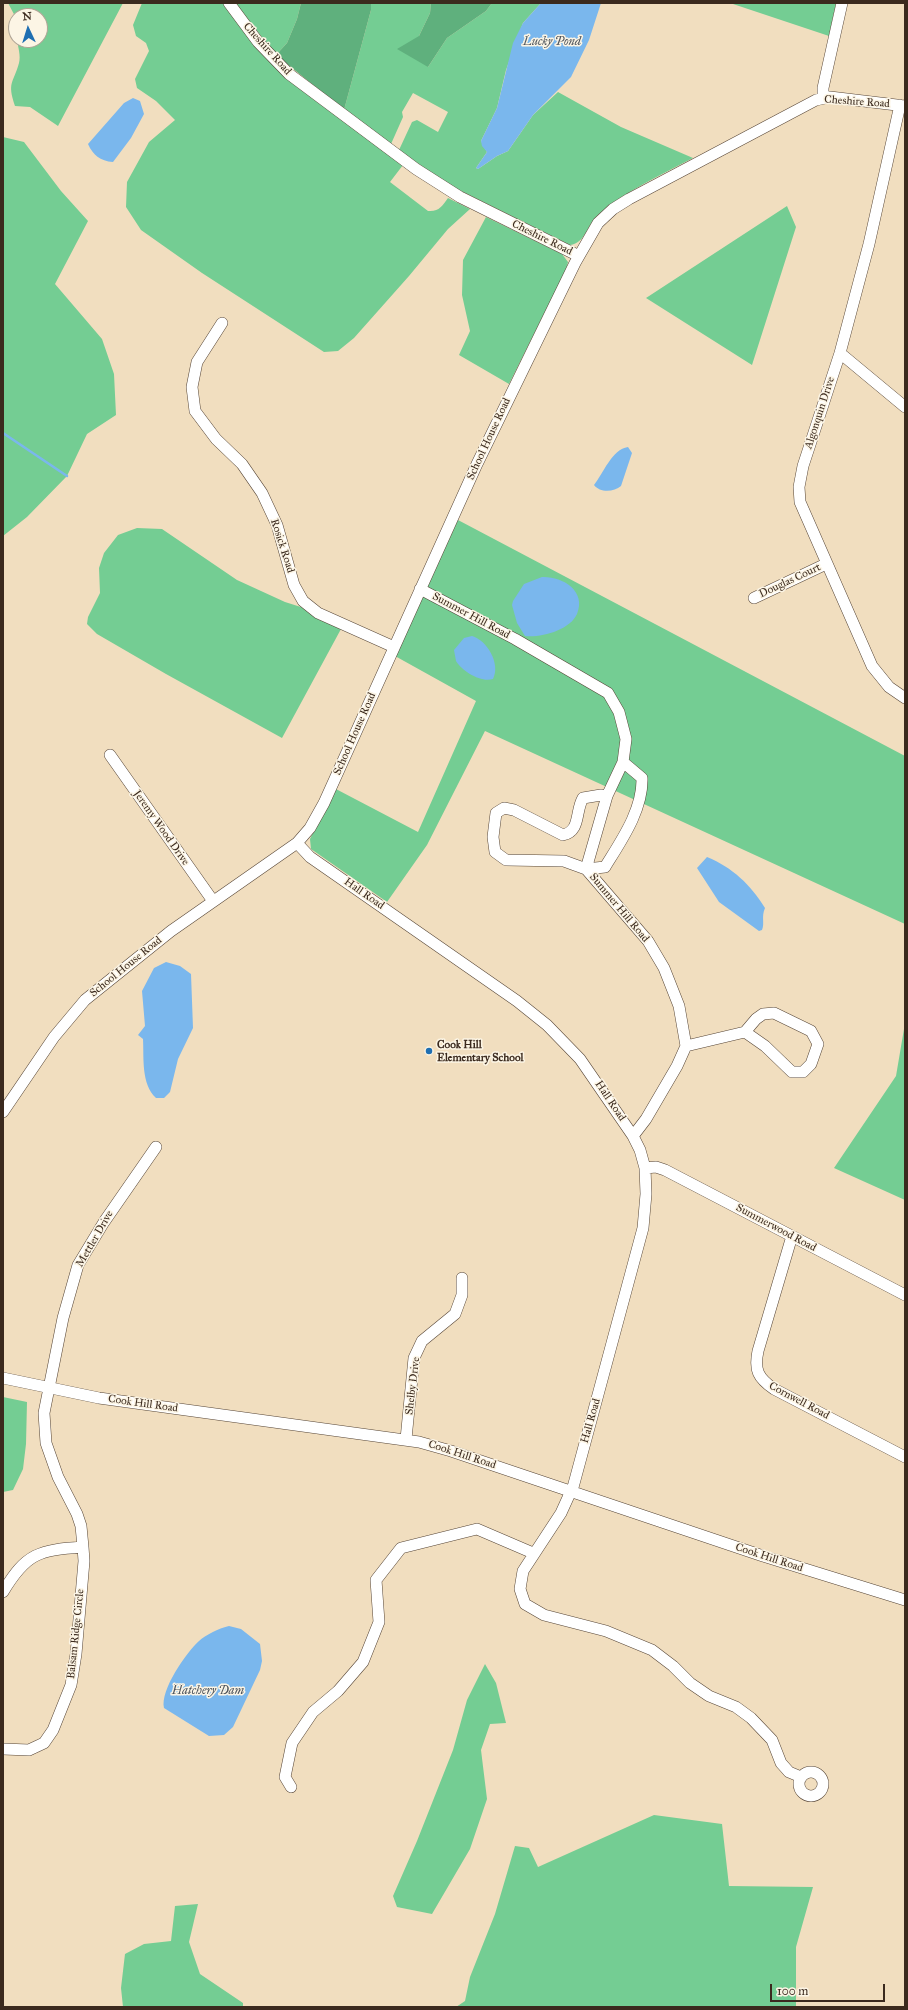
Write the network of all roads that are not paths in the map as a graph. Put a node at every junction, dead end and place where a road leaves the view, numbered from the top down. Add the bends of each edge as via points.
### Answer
1 (229, 3) edge
2 (842, 3) edge
3 (824, 98) junction
4 (902, 105) edge
5 (579, 256) junction
6 (222, 323) dead end
7 (840, 353) junction
8 (905, 407) edge
9 (826, 564) junction
10 (420, 589) junction
11 (754, 598) dead end
12 (394, 647) junction
13 (905, 698) edge
14 (110, 755) dead end
15 (623, 762) junction
16 (607, 796) junction
17 (297, 843) junction
18 (586, 868) junction
19 (213, 901) junction
20 (745, 1032) junction
21 (686, 1046) junction
22 (3, 1112) edge
23 (633, 1136) junction
24 (156, 1147) dead end
25 (644, 1168) junction
26 (792, 1236) junction
27 (462, 1278) dead end
28 (905, 1295) edge
29 (3, 1378) edge
30 (48, 1388) junction
31 (406, 1439) junction
32 (905, 1457) edge
33 (571, 1491) junction
34 (83, 1547) junction
35 (533, 1553) junction
36 (3, 1592) edge
37 (905, 1600) edge
38 (3, 1749) edge
39 (801, 1777) dead end
40 (290, 1787) dead end

1 - 5 street, Cheshire Road via 258,42 289,74 416,169 460,197
2 - 3 street via 823,88
3 - 4 street, Cheshire Road
3 - 5 street, Cheshire Road via 791,112 613,209 598,223
4 - 7 street, Algonquin Drive
5 - 10 street, School House Road via 506,401
6 - 12 street, Rosick Road via 197,362 192,387 195,411 216,439 242,464 262,493 277,525 294,585 303,602 318,613
7 - 8 street
7 - 9 street, Algonquin Drive via 803,466 799,487 800,502
9 - 11 street, Douglas Court
9 - 13 street, Algonquin Drive via 872,666 889,687
10 - 12 street, School House Road
10 - 15 street, Summer Hill Road via 608,692 619,712 626,739
12 - 17 street, School House Road via 324,803 310,828
14 - 19 street, Jeremy Wood Drive
15 - 16 street, Summer Hill Road
15 - 18 street via 642,778 642,789 627,830 606,867
16 - 18 street, Summer Hill Road
16 - 18 street via 583,798 579,805 576,827 563,835 514,810 504,808 496,813 493,837 495,852 506,860 564,861
17 - 19 street, School House Road
17 - 23 street, Hall Road via 310,857 517,1001 546,1024 580,1059
18 - 21 street, Summer Hill Road via 648,941 661,963 679,1006
19 - 22 street, School House Road via 85,1000 54,1037
20 - 20 street via 765,1046 792,1072 803,1072 811,1064 818,1044 811,1030 774,1013 763,1014
20 - 21 street
21 - 23 street via 654,1106
23 - 25 street, Hall Road via 640,1150
24 - 30 street, Mettler Drive via 104,1222 78,1266 62,1318
25 - 26 street, Summerwood Road via 656,1167 665,1170
25 - 33 street, Hall Road via 646,1194 643,1228
26 - 28 street, Summerwood Road
26 - 32 street, Cornwell Road via 758,1351 757,1370 763,1381 774,1389
27 - 31 street, Shelby Drive via 462,1295 455,1314 422,1341 414,1358
29 - 30 street, Cook Hill Road
30 - 31 street, Cook Hill Road via 122,1402
30 - 34 street, Balsam Ridge Circle via 44,1413 46,1443 58,1477 77,1514
31 - 33 street, Cook Hill Road via 444,1448
33 - 35 street, Hall Road via 561,1513
33 - 37 street, Cook Hill Road via 771,1559
34 - 36 street via 41,1553 29,1558 15,1571
34 - 38 street, Balsam Ridge Circle via 76,1654 71,1685 53,1730 44,1743 29,1750
35 - 39 street, Hall Road via 523,1571 520,1589 525,1604 544,1615 606,1631 652,1650 708,1696 736,1707 751,1718 772,1740 781,1763 790,1772
35 - 40 street via 477,1529 401,1548 376,1580 379,1622 363,1662 338,1691 313,1712 292,1743 286,1777

